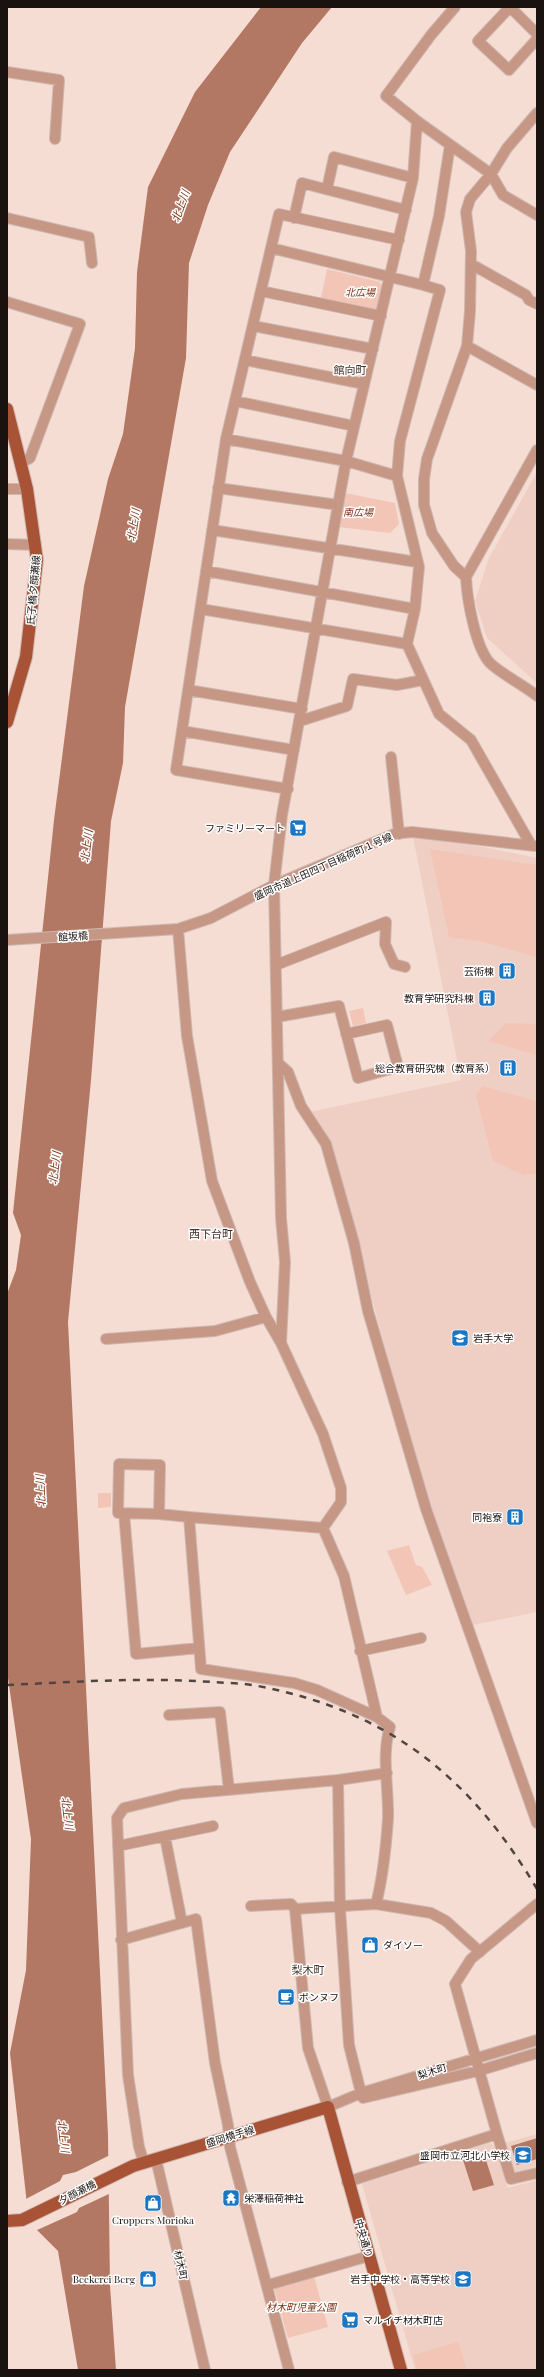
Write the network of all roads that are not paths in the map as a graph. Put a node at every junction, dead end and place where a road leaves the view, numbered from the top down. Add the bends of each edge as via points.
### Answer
1 (455, 7) edge
2 (537, 34) edge
3 (537, 39) edge
4 (7, 72) edge
5 (537, 113) edge
6 (417, 121) junction
7 (55, 139) dead end
8 (450, 145) junction
9 (491, 174) junction
10 (413, 178) junction
11 (327, 189) junction
12 (406, 210) junction
13 (537, 215) edge
14 (7, 218) edge
15 (294, 218) junction
16 (399, 240) junction
17 (271, 248) junction
18 (92, 263) dead end
19 (471, 264) junction
20 (390, 276) junction
21 (423, 285) junction
22 (261, 291) junction
23 (7, 302) edge
24 (537, 304) edge
25 (381, 316) junction
26 (253, 326) junction
27 (467, 346) junction
28 (373, 349) junction
29 (245, 360) junction
30 (364, 384) junction
31 (537, 385) edge
32 (235, 401) junction
33 (7, 409) edge
34 (354, 426) junction
35 (226, 439) junction
36 (537, 450) edge
37 (346, 461) junction
38 (21, 463) junction
39 (397, 476) junction
40 (218, 488) junction
41 (7, 489) edge
42 (27, 489) junction
43 (338, 506) junction
44 (212, 530) junction
45 (7, 544) edge
46 (36, 546) junction
47 (330, 549) junction
48 (417, 562) junction
49 (206, 571) junction
50 (466, 577) junction
51 (323, 592) junction
52 (201, 609) junction
53 (415, 609) junction
54 (316, 628) junction
55 (407, 644) junction
56 (422, 680) junction
57 (188, 690) junction
58 (537, 696) edge
59 (302, 709) junction
60 (300, 721) junction
61 (7, 722) edge
62 (182, 731) junction
63 (294, 750) junction
64 (391, 757) dead end
65 (288, 789) junction
66 (399, 834) junction
67 (534, 846) edge
68 (274, 885) junction
69 (178, 929) junction
70 (139, 931) joint
71 (7, 940) edge
72 (276, 965) junction
73 (405, 967) dead end
74 (277, 1018) junction
75 (346, 1034) junction
76 (278, 1063) junction
77 (266, 1317) junction
78 (106, 1340) dead end
79 (281, 1343) junction
80 (124, 1513) junction
81 (159, 1514) junction
82 (189, 1517) junction
83 (323, 1528) junction
84 (422, 1638) dead end
85 (199, 1648) junction
86 (360, 1651) junction
87 (169, 1715) dead end
88 (377, 1717) junction
89 (387, 1773) junction
90 (338, 1780) junction
91 (229, 1790) junction
92 (537, 1823) edge
93 (213, 1826) dead end
94 (165, 1836) junction
95 (118, 1846) junction
96 (376, 1904) junction
97 (537, 1904) edge
98 (251, 1906) dead end
99 (340, 1908) junction
100 (295, 1909) junction
101 (182, 1923) junction
102 (121, 1940) junction
103 (480, 1952) junction
104 (537, 2040) edge
105 (537, 2054) edge
106 (474, 2058) junction
107 (478, 2071) junction
108 (360, 2092) junction
109 (328, 2107) junction
110 (497, 2134) junction
111 (228, 2136) junction
112 (156, 2159) junction
113 (138, 2164) junction
114 (537, 2174) edge
115 (347, 2182) junction
116 (7, 2222) edge
117 (369, 2256) junction
118 (268, 2285) junction
119 (205, 2370) edge
120 (289, 2370) edge
121 (401, 2370) edge

1 - 6 street via 386,96
2 - 3 street via 510,7 478,41 509,70
4 - 7 street via 59,80
5 - 9 street via 507,148
6 - 8 street
6 - 10 street
8 - 9 street
8 - 21 street via 439,216
9 - 13 street via 503,195
9 - 19 street via 470,199 466,212
10 - 11 street via 334,157
10 - 12 street
11 - 12 street
11 - 15 street via 302,183
12 - 16 street
14 - 18 street via 89,237
15 - 16 street
15 - 17 street via 279,214
16 - 20 street
17 - 20 street
17 - 22 street
19 - 24 street
19 - 27 street
20 - 21 street
20 - 25 street
21 - 39 street via 440,290 400,441
22 - 25 street
22 - 26 street
23 - 38 street via 80,324 30,458
25 - 28 street
26 - 28 street
26 - 29 street
27 - 31 street
27 - 50 street via 432,443 424,479 424,505 432,533 454,566
28 - 30 street
29 - 30 street
29 - 32 street
30 - 34 street
32 - 34 street
32 - 35 street
33 - 38 main road, 氏子橋夕顔瀬線
34 - 37 street
35 - 37 street
35 - 40 street
36 - 50 street
37 - 39 street
37 - 43 street
38 - 42 main road, 氏子橋夕顔瀬線
39 - 48 street
40 - 43 street
40 - 44 street
41 - 42 street
42 - 46 main road, 氏子橋夕顔瀬線
43 - 47 street
44 - 47 street
44 - 49 street
45 - 46 street
46 - 61 main road, 氏子橋夕顔瀬線 via 26,657
47 - 48 street
47 - 51 street
48 - 53 street via 419,567
49 - 51 street
49 - 52 street
50 - 58 street via 466,599 482,650 489,663
51 - 53 street
51 - 54 street
52 - 54 street
52 - 57 street
53 - 55 street
54 - 55 street
54 - 59 street
55 - 56 street
56 - 60 street via 397,685 353,679 347,706
56 - 67 street via 439,714 471,740
57 - 59 street
57 - 62 street
59 - 60 street
60 - 63 street
62 - 63 street
62 - 65 street via 176,770
63 - 65 street
64 - 66 street
65 - 68 street via 282,815
66 - 67 street, 盛岡市道上田四丁目稲荷町１号線 via 412,832
66 - 68 street, 盛岡市道上田四丁目稲荷町１号線 via 372,842
68 - 69 street, 盛岡市道上田四丁目稲荷町１号線 via 211,918
68 - 72 street
69 - 70 street, 盛岡市道上田四丁目稲荷町１号線
69 - 77 street via 187,1036 212,1181
70 - 71 street, 館坂橋
72 - 73 street via 386,922 385,944 394,964
72 - 74 street
74 - 75 street via 339,1006
74 - 76 street
75 - 75 street via 358,1078 398,1067 387,1025
76 - 79 street via 281,1218 285,1262
76 - 92 street via 288,1072 301,1106 326,1144 354,1243 368,1312 426,1509
77 - 78 street via 215,1331
77 - 79 street
79 - 83 street via 323,1434 341,1488 341,1502
80 - 81 street
80 - 81 street via 118,1513 119,1464 160,1465
80 - 85 street via 136,1654
81 - 82 street
82 - 83 street
82 - 85 street
83 - 86 street via 344,1576
84 - 86 street
85 - 88 street via 201,1669 294,1683 317,1690
86 - 88 street
87 - 91 street via 220,1712
88 - 89 street via 390,1727
89 - 90 street
89 - 96 street via 388,1818 381,1886
90 - 91 street
90 - 99 street
91 - 95 street via 182,1794 124,1808 117,1818
93 - 94 street
94 - 95 street
94 - 101 street
95 - 102 street
96 - 99 street
96 - 103 street via 431,1913 446,1921
97 - 103 street
98 - 100 street via 291,1904
99 - 100 street
99 - 108 street via 349,2045
100 - 109 street via 308,2048
101 - 102 street
101 - 111 street via 196,1919 215,2063
102 - 113 street via 128,2075 139,2147
103 - 106 street via 455,1984
104 - 106 street, 梨木町
105 - 107 street
106 - 107 street
106 - 108 street, 梨木町
107 - 109 street
107 - 110 street
108 - 109 street, 梨木町
109 - 111 main road, 盛岡横手線
109 - 115 main road, 中央通り
110 - 114 street via 511,2179
110 - 115 street
111 - 112 main road, 盛岡横手線
111 - 118 street
112 - 113 main road, 盛岡横手線
112 - 119 street, 材木町
113 - 116 main road, 夕顔瀬橋 via 22,2220
115 - 117 main road, 中央通り
117 - 118 street
117 - 121 main road, 中央通り
118 - 120 street

